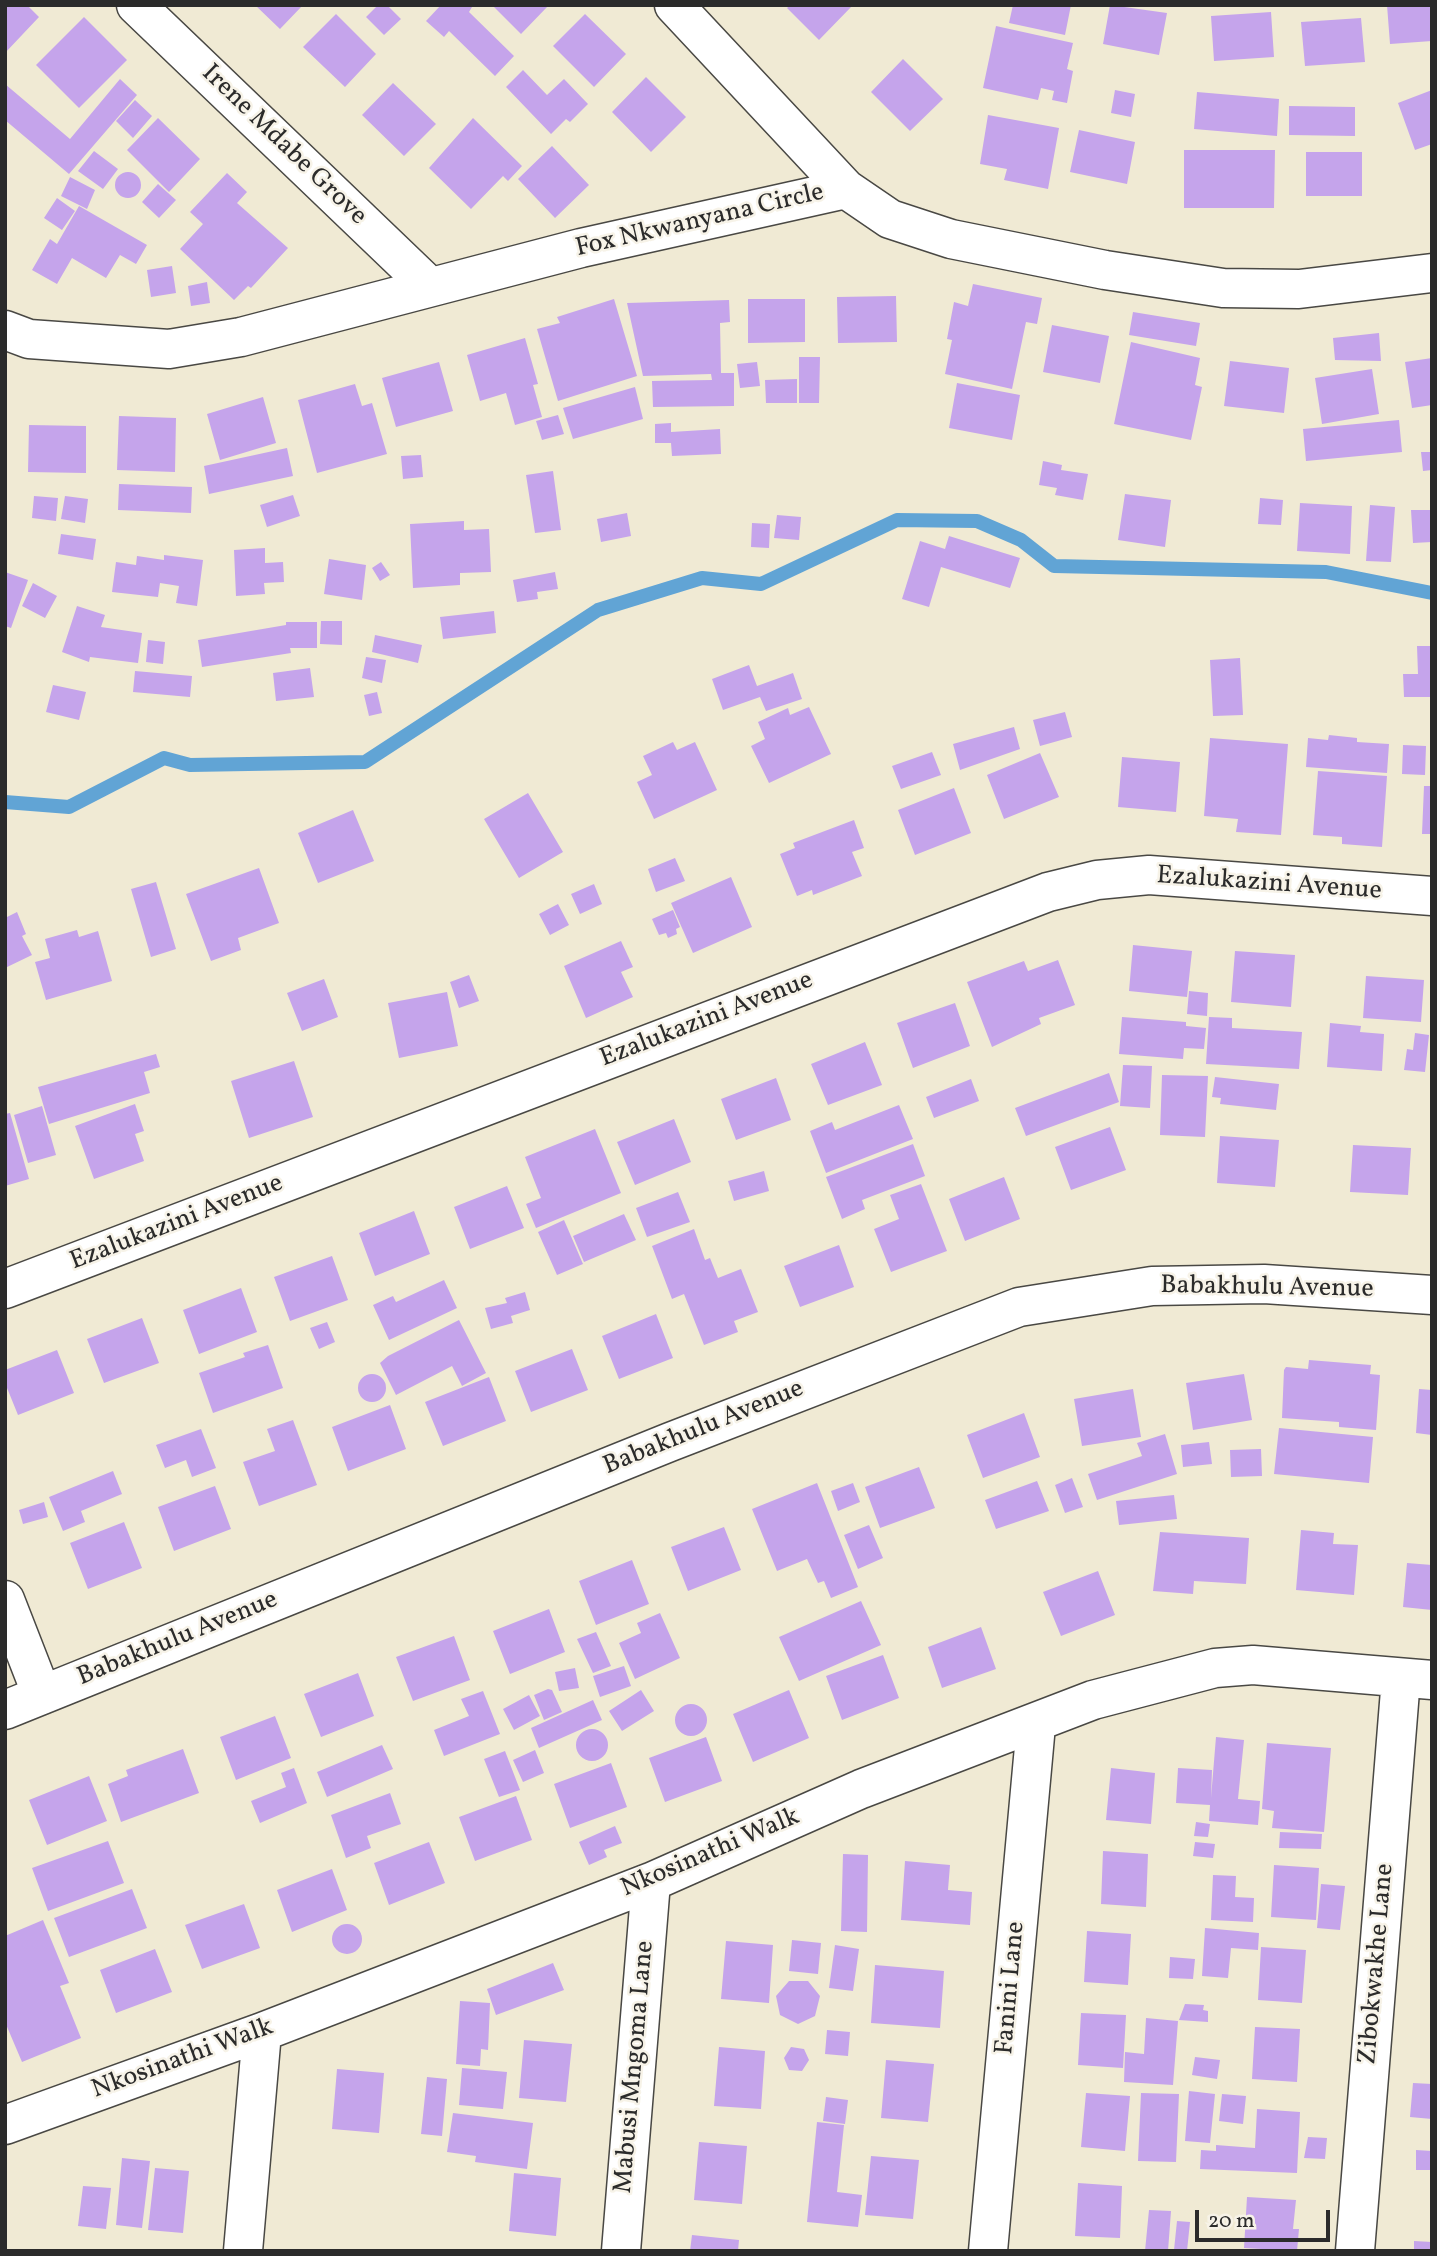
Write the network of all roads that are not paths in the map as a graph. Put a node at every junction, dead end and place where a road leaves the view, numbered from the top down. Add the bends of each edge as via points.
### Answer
1 (136, 5) edge
2 (675, 6) edge
3 (846, 189) junction
4 (1432, 273) edge
5 (429, 286) junction
6 (5, 330) edge
7 (1432, 896) edge
8 (5, 1289) edge
9 (1432, 1295) edge
10 (5, 1600) edge
11 (1417, 1679) edge
12 (42, 1695) junction
13 (5, 1710) edge
14 (1036, 1725) junction
15 (650, 1882) junction
16 (262, 2032) junction
17 (5, 2124) edge
18 (243, 2251) edge
19 (621, 2251) edge
20 (988, 2251) edge
21 (1355, 2251) edge

1 - 5 street, Irene Mdabe Grove
2 - 3 street
3 - 4 street, Fox Nkwanyana Circle via 890,219 951,239 1223,288 1299,289
3 - 5 street, Fox Nkwanyana Circle
5 - 6 street, Fox Nkwanyana Circle via 241,337 169,349 29,339
7 - 8 street, Ezalukazini Avenue via 1149,875 1048,891
9 - 12 street, Babakhulu Avenue via 1264,1284 1152,1286 1019,1307
10 - 12 street
11 - 14 street, Nkosinathi Walk via 1253,1665 1214,1668 1093,1700
11 - 21 street, Zibokwakhe Lane
12 - 13 street, Babakhulu Avenue
14 - 15 street, Nkosinathi Walk via 861,1789
14 - 20 street, Fanini Lane
15 - 16 street, Nkosinathi Walk
15 - 19 street, Mabusi Mngoma Lane
16 - 17 street, Nkosinathi Walk
16 - 18 street

